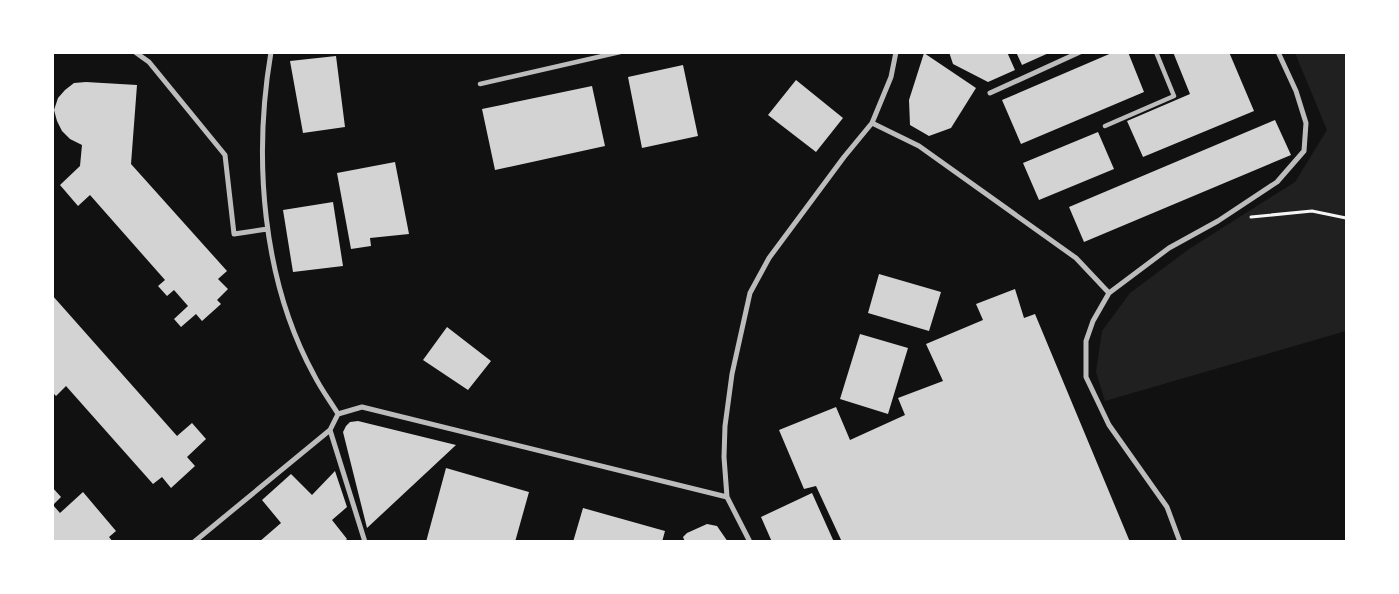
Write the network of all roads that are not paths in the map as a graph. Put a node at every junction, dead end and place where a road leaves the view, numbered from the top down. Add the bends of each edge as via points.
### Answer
1 (135, 52) edge
2 (272, 52) edge
3 (620, 52) edge
4 (896, 52) edge
5 (1064, 52) edge
6 (1080, 52) edge
7 (1156, 52) edge
8 (1278, 52) edge
9 (1066, 58) junction
10 (480, 84) dead end
11 (990, 93) dead end
12 (872, 123) junction
13 (1105, 126) dead end
14 (267, 229) junction
15 (1109, 293) junction
16 (338, 414) junction
17 (330, 430) junction
18 (727, 498) junction
19 (194, 542) edge
20 (365, 542) edge
21 (750, 542) edge
22 (1180, 542) edge

1 - 14 street via 149,62 225,155 234,234
2 - 14 street via 265,89 261,151
3 - 10 street
4 - 12 street via 892,77
5 - 9 street
6 - 9 street
7 - 13 street via 1174,96
8 - 15 street via 1306,123 1304,152 1277,182 1218,221 1169,248
9 - 11 street
12 - 15 street via 919,146 1076,258
12 - 18 street via 768,258 750,293 732,374 726,426
14 - 16 street via 292,328 313,375
15 - 22 street via 1086,341 1086,377 1109,425 1168,507
16 - 17 street
16 - 18 street via 362,407
17 - 19 street
17 - 20 street
18 - 21 street

